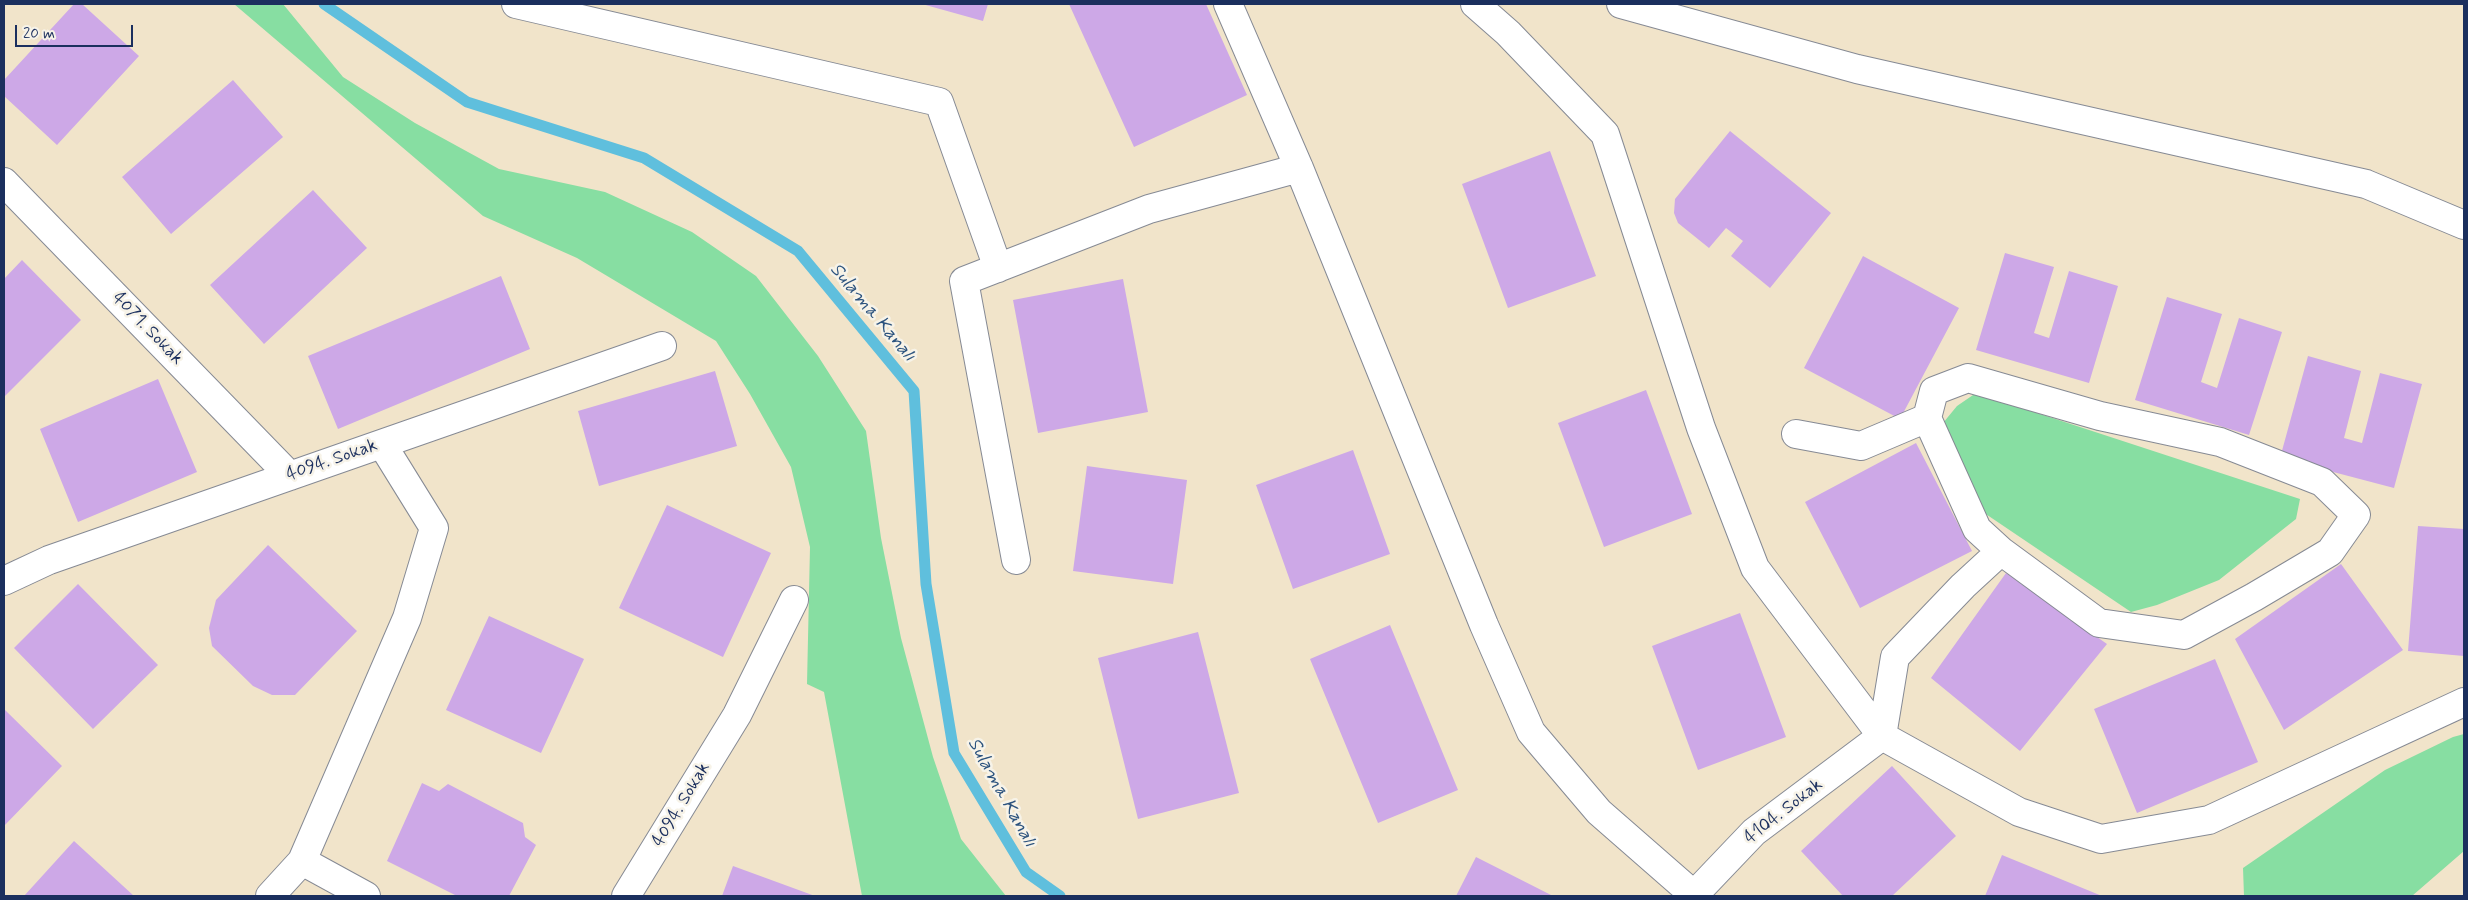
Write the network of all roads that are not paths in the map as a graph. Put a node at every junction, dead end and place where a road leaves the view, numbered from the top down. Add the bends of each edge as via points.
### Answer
1 (516, 4) edge
2 (1228, 4) edge
3 (1475, 4) edge
4 (1621, 4) edge
5 (1299, 168) junction
6 (4, 182) edge
7 (2464, 225) edge
8 (998, 268) junction
9 (662, 346) dead end
10 (1927, 418) junction
11 (1796, 434) dead end
12 (382, 444) junction
13 (290, 476) junction
14 (2001, 551) junction
15 (1016, 560) dead end
16 (4, 580) edge
17 (794, 600) dead end
18 (2464, 702) edge
19 (1882, 736) junction
20 (302, 861) junction
21 (270, 896) edge
22 (366, 896) edge
23 (626, 896) edge
24 (1694, 896) edge

1 - 8 street via 939,102
2 - 5 street
3 - 19 street via 1508,33 1605,134 1701,428 1755,568
4 - 7 street via 1857,69 2366,184
5 - 8 street via 1149,209
5 - 24 street via 1484,625 1531,732 1599,812
6 - 13 street, 4071. Sokak
8 - 15 street via 964,281
9 - 12 street, 4094. Sokak
10 - 11 street via 1861,446
10 - 14 street via 1977,529
10 - 14 street via 1934,391 1968,378 2100,416 2220,442 2322,482 2356,515 2330,552 2184,635 2099,623
12 - 13 street, 4094. Sokak
12 - 20 street via 434,528 407,618
13 - 16 street, 4094. Sokak via 49,560
14 - 19 street via 1895,657
17 - 23 street, 4094. Sokak via 737,715
18 - 19 street via 2209,820 2101,839 2019,812
19 - 24 street, 4104. Sokak via 1754,832
20 - 21 street
20 - 22 street

